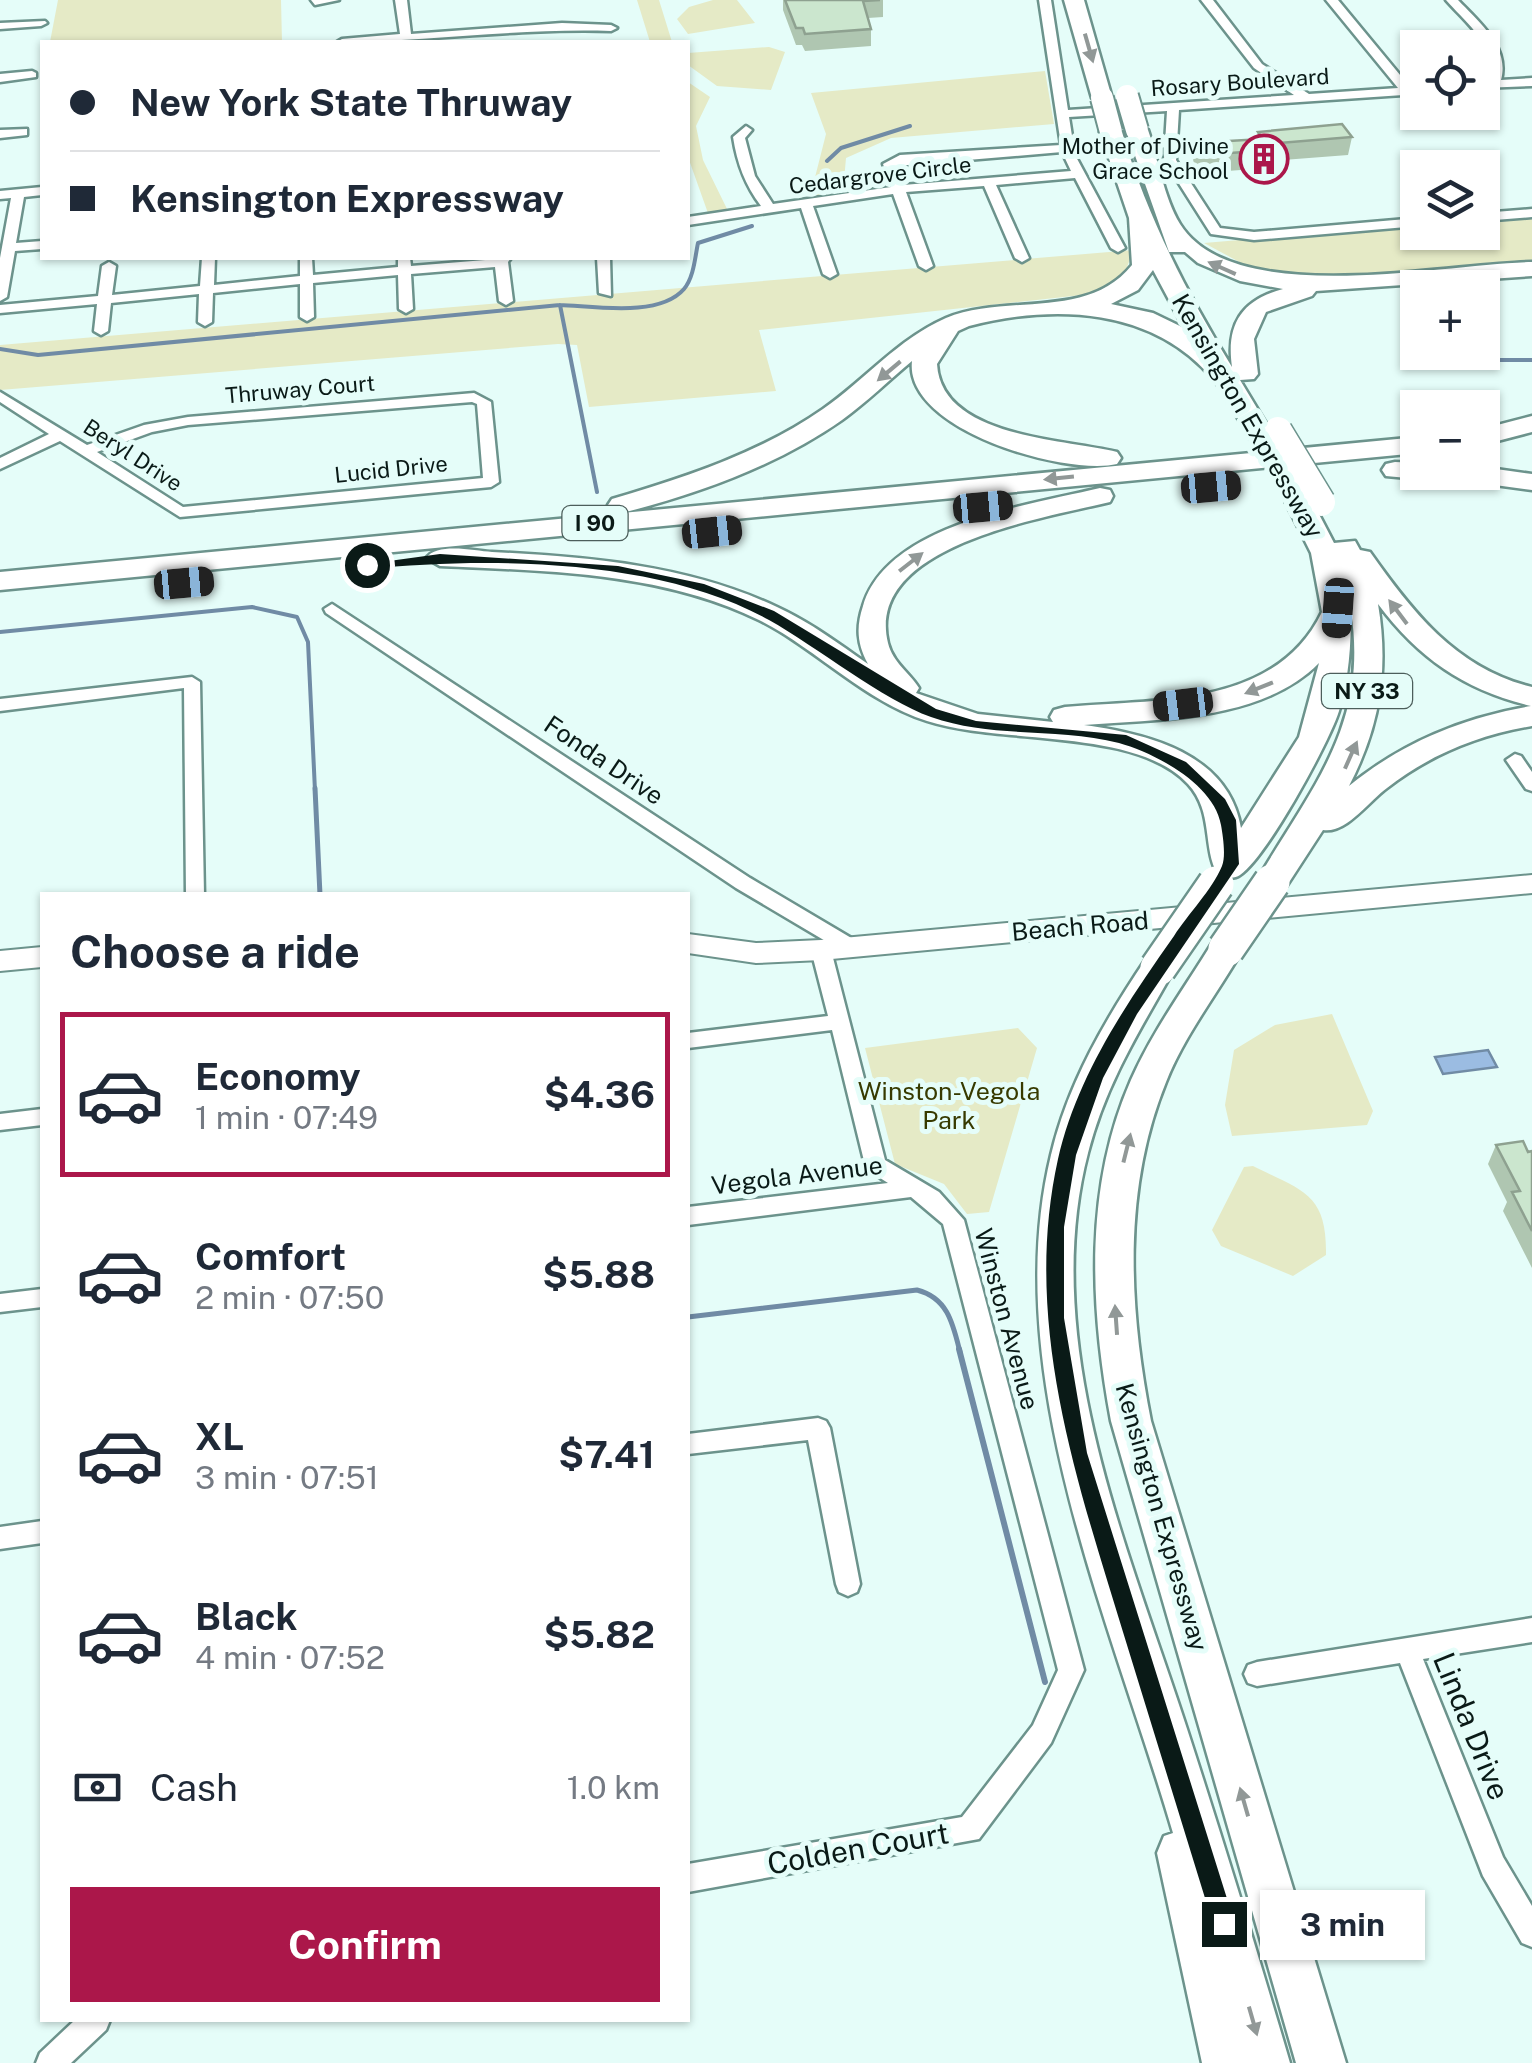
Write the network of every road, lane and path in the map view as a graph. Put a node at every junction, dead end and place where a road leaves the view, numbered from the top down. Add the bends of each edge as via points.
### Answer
1 (333, 0) edge
2 (401, 0) edge
3 (1045, 0) edge
4 (1074, 0) edge
5 (1095, 0) edge
6 (1207, 0) edge
7 (1332, 0) edge
8 (1452, 0) edge
9 (315, 2) edge
10 (41, 23) dead end
11 (1104, 24) dead end
12 (0, 26) edge
13 (612, 28) dead end
14 (1477, 30) edge
15 (406, 40) edge
16 (32, 76) dead end
17 (1400, 76) edge
18 (0, 78) edge
19 (1500, 85) edge
20 (1529, 86) edge
21 (1124, 88) dead end
22 (1400, 91) edge
23 (1306, 98) junction
24 (1173, 106) junction
25 (1064, 114) junction
26 (746, 130) dead end
27 (23, 132) dead end
28 (0, 134) edge
29 (1069, 148) junction
30 (1078, 174) junction
31 (988, 182) junction
32 (898, 190) junction
33 (40, 191) edge
34 (18, 193) junction
35 (0, 195) edge
36 (806, 203) junction
37 (772, 210) junction
38 (1532, 212) edge
39 (1500, 215) edge
40 (1139, 220) junction
41 (690, 222) edge
42 (1400, 224) edge
43 (1169, 227) junction
44 (40, 247) edge
45 (1118, 248) dead end
46 (5, 257) edge
47 (1022, 258) dead end
48 (208, 260) edge
49 (306, 260) edge
50 (498, 260) edge
51 (503, 260) edge
52 (604, 260) edge
53 (404, 264) edge
54 (108, 266) dead end
55 (926, 266) dead end
56 (1532, 272) edge
57 (830, 274) dead end
58 (306, 277) junction
59 (207, 290) junction
60 (606, 293) dead end
61 (0, 297) edge
62 (105, 301) junction
63 (506, 301) dead end
64 (0, 309) edge
65 (406, 309) dead end
66 (307, 317) dead end
67 (205, 322) dead end
68 (101, 331) dead end
69 (1234, 375) junction
70 (0, 396) edge
71 (1532, 424) edge
72 (1500, 433) edge
73 (60, 434) junction
74 (1532, 434) edge
75 (1500, 437) edge
76 (486, 440) joint
77 (1400, 447) edge
78 (85, 451) junction
79 (1532, 456) edge
80 (1500, 459) edge
81 (0, 464) edge
82 (1191, 465) junction
83 (1400, 471) edge
84 (1500, 478) edge
85 (1532, 482) edge
86 (1100, 496) junction
87 (252, 505) joint
88 (1316, 506) junction
89 (482, 534) junction
90 (440, 558) junction
91 (0, 581) edge
92 (0, 601) edge
93 (1338, 608) junction
94 (332, 609) dead end
95 (1532, 697) edge
96 (0, 705) edge
97 (1532, 716) edge
98 (1515, 760) dead end
99 (1532, 785) edge
100 (1224, 874) junction
101 (1277, 875) junction
102 (1532, 884) edge
103 (194, 892) edge
104 (690, 944) edge
105 (851, 948) junction
106 (821, 950) junction
107 (40, 956) edge
108 (0, 961) edge
109 (839, 1022) junction
110 (690, 1041) edge
111 (40, 1117) edge
112 (0, 1122) edge
113 (913, 1188) junction
114 (690, 1216) edge
115 (40, 1298) edge
116 (0, 1303) edge
117 (690, 1444) edge
118 (40, 1532) edge
119 (0, 1538) edge
120 (848, 1584) dead end
121 (1132, 1627) junction
122 (1532, 1630) edge
123 (1407, 1650) junction
124 (1257, 1674) dead end
125 (1042, 1734) joint
126 (690, 1878) edge
127 (1272, 1896) junction
128 (1532, 1932) edge
129 (94, 2022) edge
130 (50, 2063) edge
131 (1226, 2063) edge
132 (1266, 2063) edge
133 (1321, 2063) edge
134 (1341, 2063) edge

1 - 9 street
2 - 15 street
3 - 25 street
4 -> 40 highway, Kensington Expressway / NY 33, bridge
5 - 11 highway
6 - 23 street via 1258,66
7 - 17 street
8 - 14 street
10 - 12 street
13 - 15 street
16 - 18 street
19 - 20 street
21 - 43 highway, Kensington Expressway / NY 33, bridge
22 - 23 street, Rosary Boulevard
23 - 24 street, Rosary Boulevard
24 - 25 street, Rosary Boulevard
24 - 42 street via 1170,160 1216,231 1254,236
25 - 29 street
26 - 37 street via 739,137 742,156
27 - 28 street
29 - 30 street
29 - 32 street via 900,159 888,167
30 - 31 street, Cedargrove Circle
30 - 45 street
31 - 32 street, Cedargrove Circle
31 - 47 street
32 - 36 street, Cedargrove Circle
32 - 55 street
33 - 34 street
34 - 35 street
34 - 46 street
36 - 37 street, Cedargrove Circle
36 - 57 street
37 - 41 street, Cedargrove Circle
38 - 39 street
40 - 69 highway, Kensington Expressway / NY 33
40 -> 89 highway via 1144,266 1120,291 957,322 831,416 751,460 620,505
56 -> 43 highway via 1273,283 1211,263
43 - 69 highway, Kensington Expressway / NY 33
44 - 46 street
46 - 61 street
48 - 59 street
49 - 58 street
50 - 53 street
51 - 63 street
52 - 60 street
53 - 58 street
53 - 65 street
54 - 62 street
56 - 69 highway via 1317,289 1266,302 1248,314 1239,334
58 - 59 street
58 - 66 street
59 - 62 street
59 - 67 street
62 - 64 street
62 - 68 street
69 - 82 highway via 1179,331 1107,311 988,319 944,336 925,358 932,394 994,434 1044,450
69 - 88 highway, Kensington Expressway / NY 33
70 - 73 street, Beryl Drive
71 - 72 highway
73 - 78 street, Beryl Drive
73 - 81 street
74 - 75 highway
76 - 78 street, Thruway Court via 484,402 474,396 188,420
76 - 87 street, Lucid Drive via 491,482
77 - 82 highway, I 90
78 - 87 street, Beryl Drive via 180,512
79 - 80 highway
82 -> 89 highway, I 90
83 - 86 highway, I 90
84 - 85 highway
86 - 90 highway, I 90
93 -> 86 highway via 1301,665 1264,686 1214,700 998,720 939,707 894,680 877,654 872,625 881,592 905,564 962,534
88 - 93 highway, Kensington Expressway / NY 33
95 -> 88 highway via 1484,684 1435,654
101 -> 88 highway, Kensington Expressway / NY 33 via 1338,781 1366,707 1368,632 1359,585
89 - 91 highway, I 90
90 - 92 highway, I 90
90 - 100 highway via 578,566 700,586 769,614 931,712 976,725 1091,733 1143,745 1200,778 1218,799 1228,820
93 - 100 highway, Kensington Expressway / NY 33 via 1330,702 1316,737
94 - 105 street, Fonda Drive
96 - 103 street via 192,682
97 - 101 highway via 1454,733 1408,755 1374,778
98 - 99 street
100 - 121 highway, Kensington Expressway / NY 33, bridge via 1158,968 1094,1078 1068,1155 1056,1227 1062,1376 1078,1453
127 -> 101 highway, Kensington Expressway / NY 33, bridge via 1131,1422 1114,1290 1118,1200 1150,1078
102 - 105 street, Beach Road
104 - 106 street, Beach Road via 756,953
105 - 106 street, Beach Road
106 - 109 street, Winston Avenue
107 - 108 street
109 - 110 street
109 - 113 street, Winston Avenue via 876,1166
111 - 112 street
113 - 114 street, Vegola Avenue
113 - 125 street, Winston Avenue via 953,1220 1071,1670
115 - 116 street
117 - 120 street via 818,1428
118 - 119 street
121 - 131 highway
121 -> 132 highway, Kensington Expressway / NY 33
122 - 123 street
123 - 124 street
123 - 128 street, Linda Drive via 1493,1866
125 - 126 street, Colden Court via 969,1829
127 - 133 highway, Kensington Expressway / NY 33
127 - 134 highway
129 - 130 street

